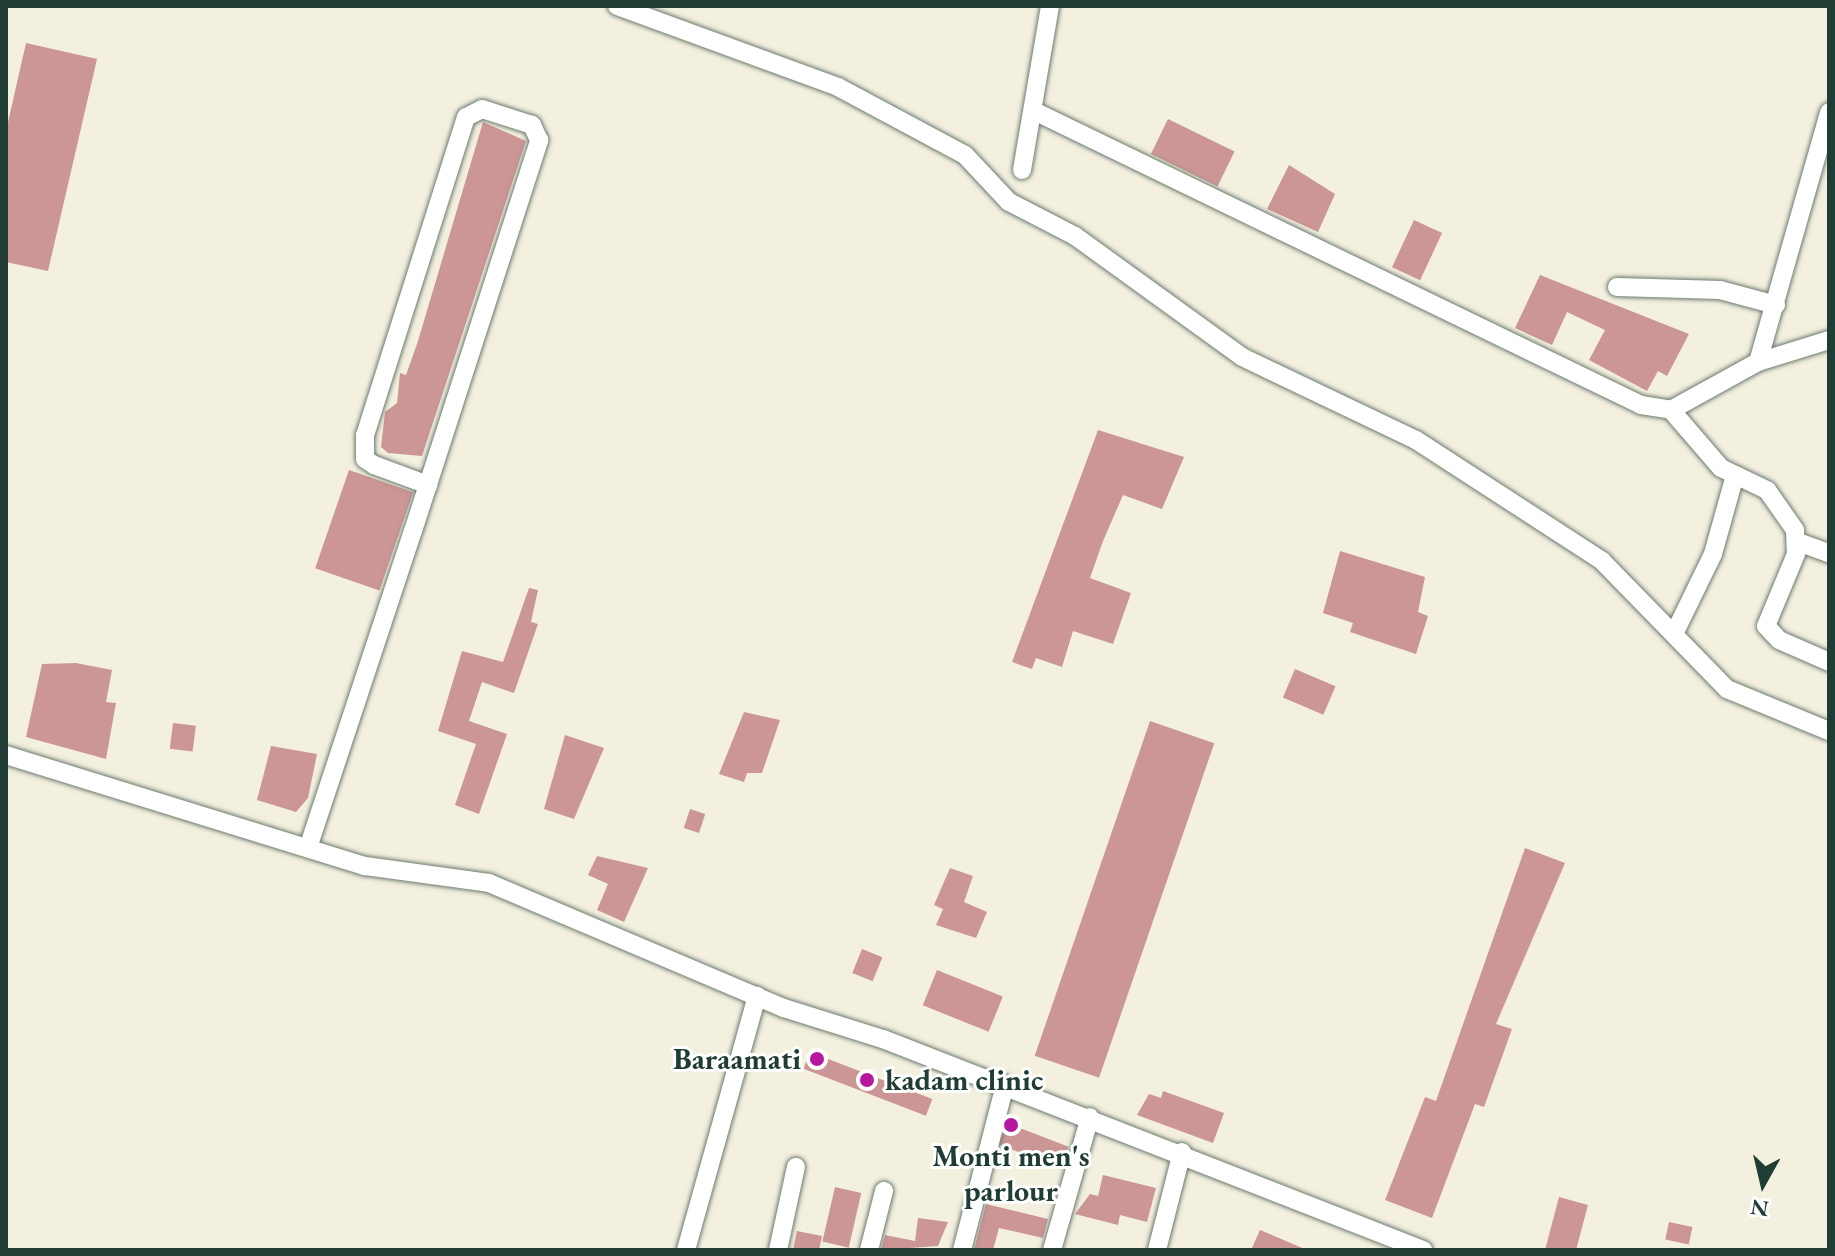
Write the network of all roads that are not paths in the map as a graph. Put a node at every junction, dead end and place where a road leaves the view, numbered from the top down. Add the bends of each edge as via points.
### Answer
1 (617, 6) edge
2 (1050, 6) edge
3 (1034, 111) junction
4 (1829, 112) edge
5 (1022, 170) dead end
6 (1617, 287) dead end
7 (1776, 305) junction
8 (1829, 340) edge
9 (1758, 362) junction
10 (1671, 410) junction
11 (1735, 475) junction
12 (428, 485) junction
13 (1798, 542) junction
14 (1829, 553) edge
15 (1674, 634) junction
16 (1829, 662) edge
17 (1829, 731) edge
18 (6, 755) edge
19 (308, 848) junction
20 (757, 996) junction
21 (1005, 1085) junction
22 (1090, 1117) junction
23 (1182, 1152) junction
24 (796, 1167) dead end
25 (884, 1191) dead end
26 (686, 1250) edge
27 (778, 1250) edge
28 (869, 1250) edge
29 (962, 1250) edge
30 (1052, 1250) edge
31 (1157, 1250) edge
32 (1423, 1250) edge

1 - 15 street via 826,82 965,155 1009,202 1075,236 1242,357 1416,440 1573,541 1627,582
2 - 3 street
3 - 5 street
3 - 10 street via 1641,405
4 - 7 street
6 - 7 street via 1720,290
7 - 9 street
8 - 9 street
9 - 10 street
10 - 11 street via 1713,461
11 - 13 street via 1767,490
11 - 15 street via 1708,567
12 - 12 street via 539,140 532,125 482,109 466,117 363,450 374,465
12 - 19 street
13 - 14 street
13 - 16 street via 1766,626 1779,640
15 - 17 street via 1745,701
18 - 19 street
19 - 20 street via 380,869 489,883
20 - 21 street
20 - 26 street
21 - 22 street
21 - 29 street
22 - 23 street
22 - 30 street
23 - 31 street
23 - 32 street
24 - 27 street
25 - 28 street

